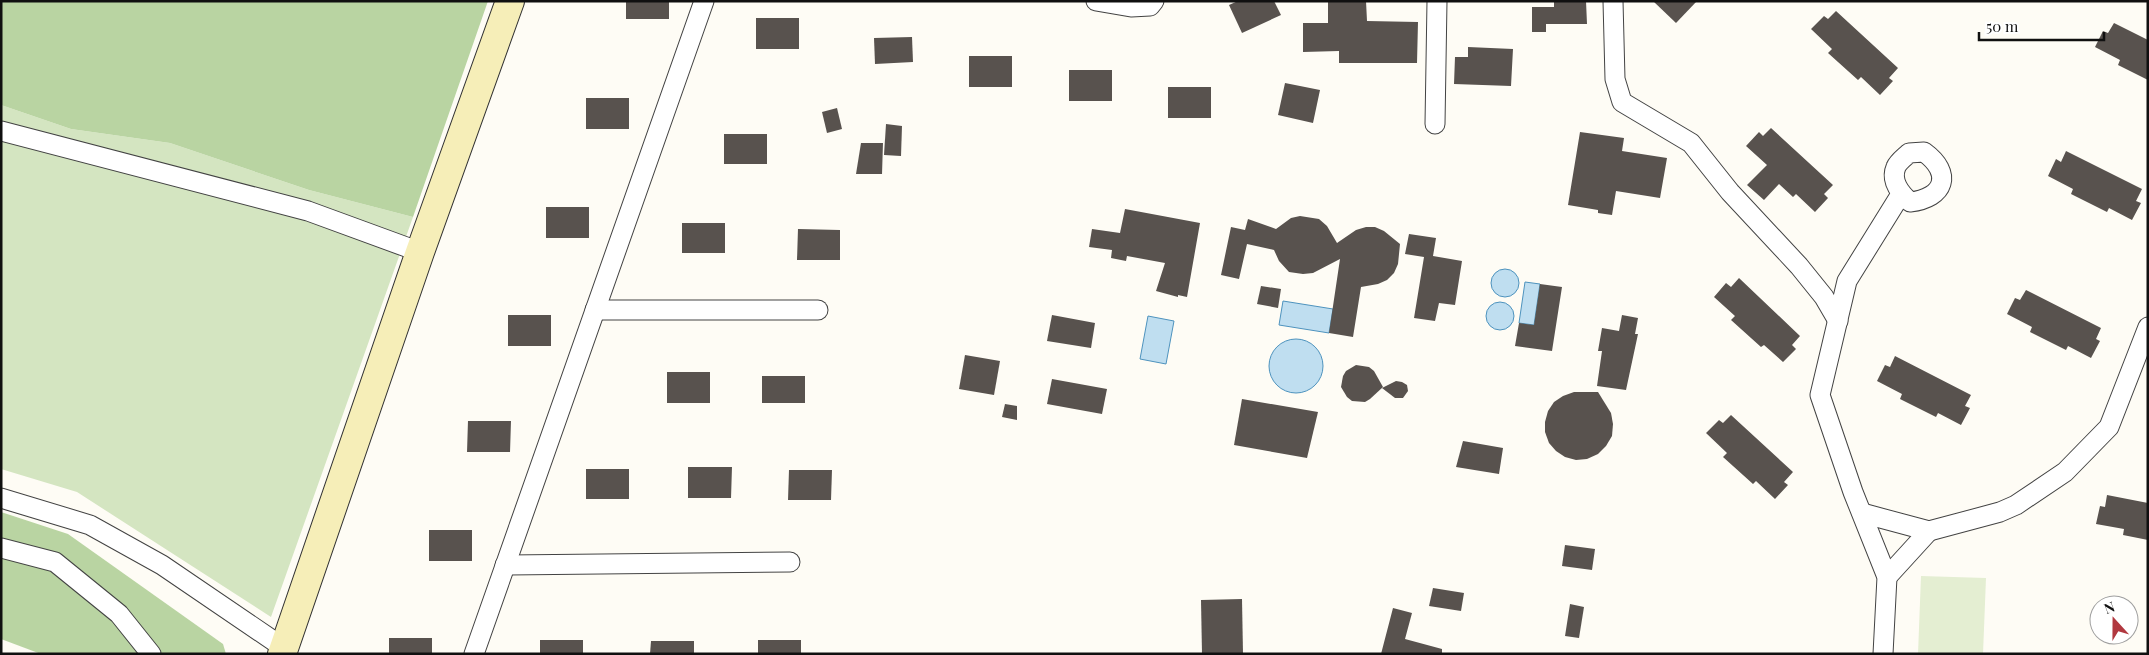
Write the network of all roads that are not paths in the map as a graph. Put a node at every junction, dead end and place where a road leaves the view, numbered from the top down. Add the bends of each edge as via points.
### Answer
1 (510, 1) edge
2 (704, 1) edge
3 (1096, 1) edge
4 (1154, 1) edge
5 (1437, 1) edge
6 (1615, 4) edge
7 (1435, 124) dead end
8 (3, 134) edge
9 (1901, 194) dead end
10 (420, 252) junction
11 (595, 310) junction
12 (818, 310) dead end
13 (1838, 321) junction
14 (2148, 327) edge
15 (1, 498) edge
16 (1862, 513) junction
17 (1929, 531) junction
18 (1, 548) edge
19 (790, 562) dead end
20 (505, 565) junction
21 (1888, 577) junction
22 (283, 651) edge
23 (151, 654) edge
24 (474, 654) edge
25 (1883, 654) edge

1 - 10 street
2 - 11 street
3 - 4 street via 1130,7 1150,6
5 - 7 street
6 - 13 street via 1615,79 1622,102 1692,143 1730,192 1799,266
8 - 10 street via 308,211
9 - 13 street via 1847,281
10 - 22 street
11 - 12 street
11 - 20 street
13 - 16 street via 1820,395
14 - 17 street via 2109,427 2065,472 2000,512
15 - 22 street via 90,525 162,565
16 - 17 street
16 - 21 street
17 - 21 street
18 - 23 street via 55,562 118,614
19 - 20 street
20 - 24 street
21 - 25 street

